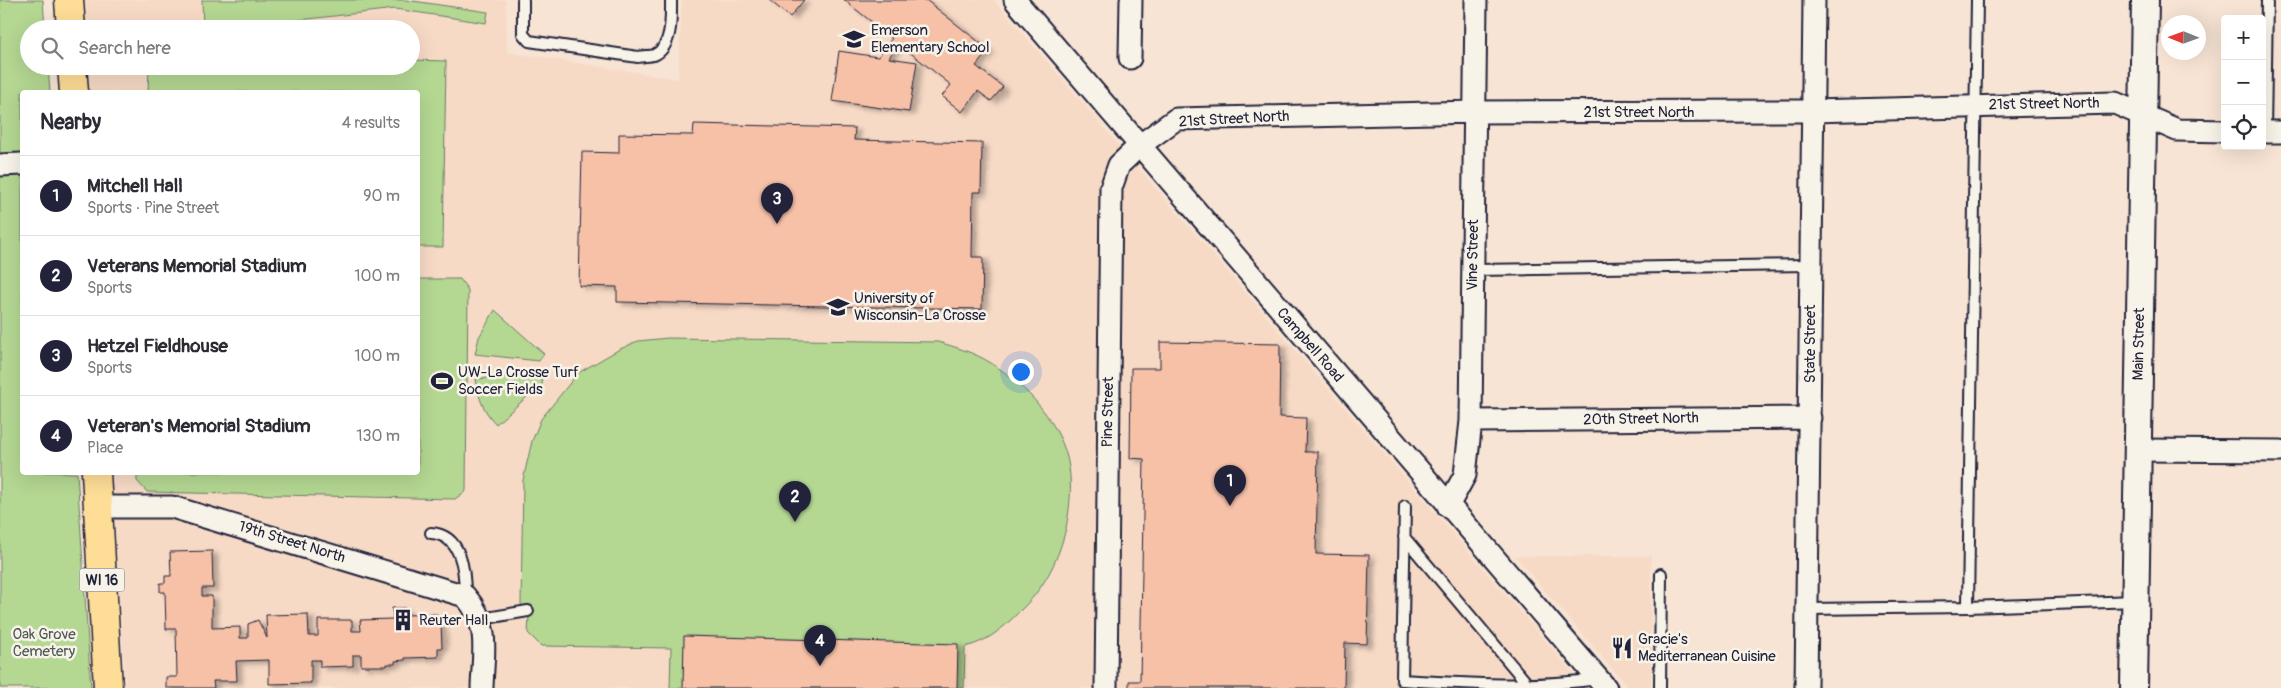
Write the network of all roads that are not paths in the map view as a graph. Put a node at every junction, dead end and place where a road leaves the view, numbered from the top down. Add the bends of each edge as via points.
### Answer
1 (69, 0) edge
2 (523, 0) edge
3 (671, 0) edge
4 (1015, 0) edge
5 (1131, 0) edge
6 (1476, 0) edge
7 (1814, 0) edge
8 (1977, 0) edge
9 (2144, 0) edge
10 (2267, 0) edge
11 (70, 20) edge
12 (1130, 58) dead end
13 (73, 75) edge
14 (74, 90) edge
15 (1975, 106) junction
16 (1812, 111) junction
17 (1475, 112) junction
18 (2144, 116) junction
19 (2221, 131) edge
20 (2270, 132) edge
21 (1139, 146) junction
22 (20, 164) edge
23 (0, 165) edge
24 (1811, 265) junction
25 (1473, 270) junction
26 (1810, 418) junction
27 (1471, 421) junction
28 (2137, 450) junction
29 (2281, 451) edge
30 (96, 475) edge
31 (1405, 506) dead end
32 (1448, 506) junction
33 (98, 507) junction
34 (431, 533) dead end
35 (1404, 537) junction
36 (1661, 574) dead end
37 (2135, 601) junction
38 (1968, 607) junction
39 (475, 608) junction
40 (1807, 609) junction
41 (528, 611) dead end
42 (1602, 683) edge
43 (1530, 687) edge
44 (108, 688) edge
45 (482, 688) edge
46 (1106, 688) edge
47 (1660, 688) edge
48 (1806, 688) edge
49 (2134, 688) edge

1 - 11 main road
2 - 3 lane via 523,34 529,41 638,57 655,54 664,46 670,29
4 - 21 street, Campbell Road
5 - 12 street
6 - 17 street, Vine Street
7 - 16 street, State Street
8 - 15 lane
9 - 18 street, Main Street
10 - 20 lane
13 - 14 main road
15 - 16 street, 21st Street North
15 - 18 street, 21st Street North via 2115,103
15 - 38 lane
16 - 17 street, 21st Street North
16 - 24 street, State Street
17 - 21 street, 21st Street North via 1176,120
17 - 25 street, Vine Street
18 - 19 street, 21st Street North via 2177,130
18 - 28 street, Main Street
21 - 32 street, Campbell Road
21 - 46 street, Pine Street via 1119,165 1111,188
22 - 23 street
24 - 25 lane
24 - 26 street, State Street
25 - 27 street, Vine Street
26 - 27 street, 20th Street North
26 - 40 street, State Street
27 - 32 street, Vine Street via 1465,475
28 - 29 street
28 - 37 street, Main Street
30 - 33 main road, WI 16
31 - 35 lane
32 - 42 street, Campbell Road
33 - 39 street, 19th Street North via 172,507
33 - 44 main road, WI 16
34 - 39 lane via 450,539 458,552
35 - 43 lane
35 - 43 lane via 1402,680
36 - 47 lane
37 - 38 lane
37 - 49 street, Main Street
38 - 40 lane
39 - 41 lane
39 - 45 street via 484,631
40 - 48 street, State Street
42 - 43 lane

